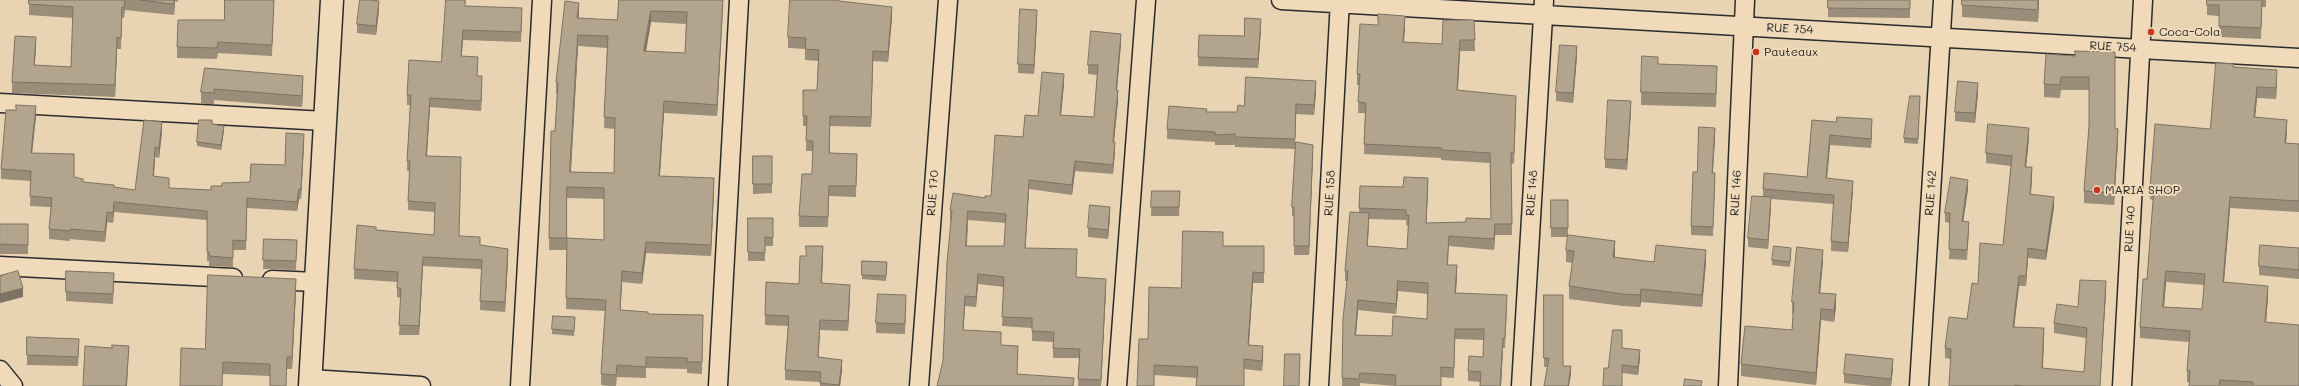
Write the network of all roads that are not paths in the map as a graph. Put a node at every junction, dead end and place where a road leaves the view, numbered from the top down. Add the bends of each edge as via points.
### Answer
1 (332, 0) edge
2 (542, 0) edge
3 (739, 0) edge
4 (948, 0) edge
5 (1146, 0) edge
6 (1281, 0) edge
7 (1745, 0) edge
8 (1943, 0) edge
9 (2143, 0) edge
10 (1340, 2) edge
11 (1544, 7) edge
12 (1744, 26) junction
13 (1941, 38) junction
14 (2140, 49) junction
15 (2299, 58) edge
16 (0, 103) edge
17 (325, 121) junction
18 (0, 266) edge
19 (316, 282) junction
20 (0, 370) edge
21 (310, 382) edge
22 (13, 386) edge
23 (421, 386) edge
24 (520, 386) edge
25 (718, 386) edge
26 (919, 386) edge
27 (1117, 386) edge
28 (1319, 386) edge
29 (1521, 386) edge
30 (1728, 386) edge
31 (1919, 386) edge
32 (2122, 386) edge

1 - 17 street
2 - 24 street
3 - 25 street
4 - 26 street, RUE 170
5 - 27 street
6 - 10 street, RUE 754
7 - 12 street, RUE 146
8 - 13 street, RUE 142
9 - 14 street, RUE 140
10 - 11 street, RUE 754
10 - 28 street, RUE 158
11 - 12 street, RUE 754
11 - 29 street, RUE 148
12 - 13 street, RUE 754
12 - 30 street, RUE 146
13 - 14 street, RUE 754
13 - 31 street, RUE 142
14 - 15 street, RUE 754
14 - 32 street, RUE 140
16 - 17 street
17 - 19 street
18 - 19 street
19 - 21 street
20 - 22 street
21 - 23 street

